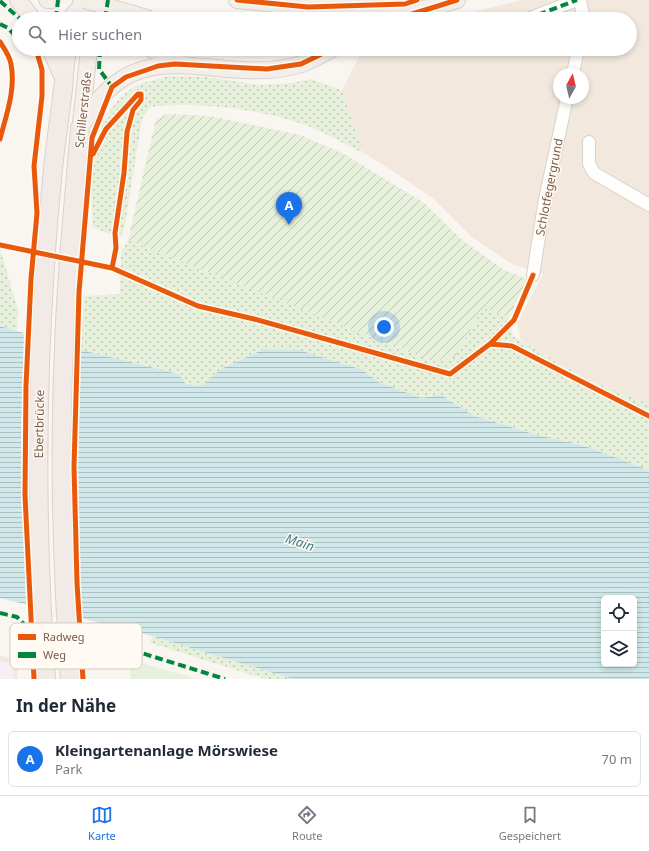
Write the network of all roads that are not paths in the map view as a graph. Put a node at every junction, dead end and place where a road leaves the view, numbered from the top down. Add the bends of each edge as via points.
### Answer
1 (18, 0) edge
2 (47, 0) edge
3 (52, 0) edge
4 (86, 0) edge
5 (237, 0) edge
6 (457, 0) edge
7 (577, 0) edge
8 (580, 0) edge
9 (420, 8) edge
10 (27, 12) edge
11 (77, 12) edge
12 (90, 12) edge
13 (103, 12) edge
14 (126, 12) edge
15 (396, 12) edge
16 (399, 12) edge
17 (545, 12) edge
18 (583, 12) edge
19 (53, 56) edge
20 (67, 56) edge
21 (88, 56) edge
22 (166, 56) edge
23 (318, 56) edge
24 (577, 56) edge
25 (192, 65) junction
26 (574, 68) edge
27 (64, 80) junction
28 (567, 104) edge
29 (80, 128) junction
30 (589, 142) dead end
31 (53, 168) joint
32 (77, 172) joint
33 (649, 205) edge
34 (533, 276) dead end
35 (43, 623) edge
36 (67, 623) edge
37 (45, 669) edge
38 (69, 669) edge
39 (46, 679) edge
40 (70, 679) edge

1 - 10 main road
2 - 3 main road
4 - 11 main road
4 - 12 main road
4 - 13 main road
4 - 14 main road, bridge
5 - 9 main road via 308,7
6 - 9 main road
7 - 17 street
8 - 18 street
9 - 15 main road
9 - 16 main road
19 - 27 main road
20 - 27 main road, Schillerstraße
21 - 29 main road, Schillerstraße
22 - 25 main road
23 - 25 main road via 301,64 284,67
24 - 26 street
25 - 29 main road via 158,66 126,77 99,99
27 - 31 highway, Schillerstraße
28 - 34 street, Schlotfegergrund via 545,199
29 - 32 highway, Schillerstraße
30 - 33 street via 589,164 594,172
31 - 35 highway, Ebertbrücke via 39,406 38,524
32 - 36 highway, Ebertbrücke via 66,290 62,408 62,525
37 - 39 highway, Ebertbrücke
38 - 40 highway, Ebertbrücke

